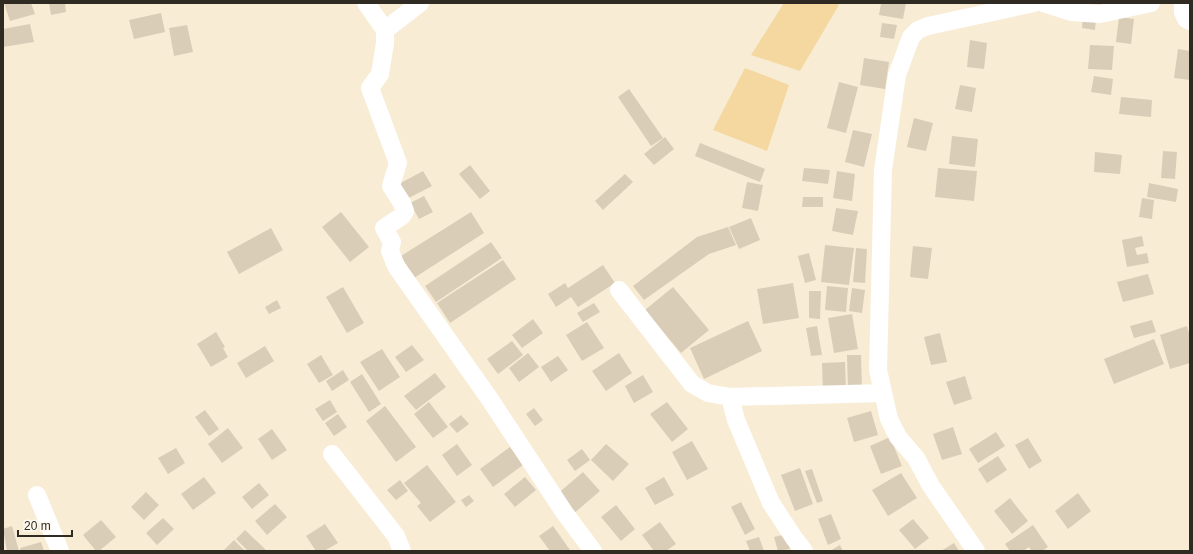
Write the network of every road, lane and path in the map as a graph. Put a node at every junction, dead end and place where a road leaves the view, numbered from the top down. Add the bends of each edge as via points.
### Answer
1 (366, 3) edge
2 (420, 3) edge
3 (1034, 3) edge
4 (1043, 3) edge
5 (1152, 3) edge
6 (1183, 3) edge
7 (1190, 21) edge
8 (384, 30) junction
9 (619, 290) dead end
10 (883, 393) junction
11 (730, 397) junction
12 (332, 454) dead end
13 (37, 496) dead end
14 (60, 551) edge
15 (402, 551) edge
16 (593, 551) edge
17 (804, 551) edge
18 (976, 551) edge

1 - 8 street
2 - 8 street
3 - 10 street via 928,26 918,30 911,37 897,75 883,170 878,370
4 - 5 street via 1071,12 1100,14
6 - 7 street via 1183,12
8 - 16 street via 385,43 380,74 370,88 398,163 391,186 405,211 384,228 392,242 390,251 396,266
9 - 11 street via 692,384 708,393
10 - 11 street
10 - 18 street via 889,419 898,437 916,458 931,486
11 - 17 street via 736,420 771,503
12 - 15 street via 396,536
13 - 14 street

